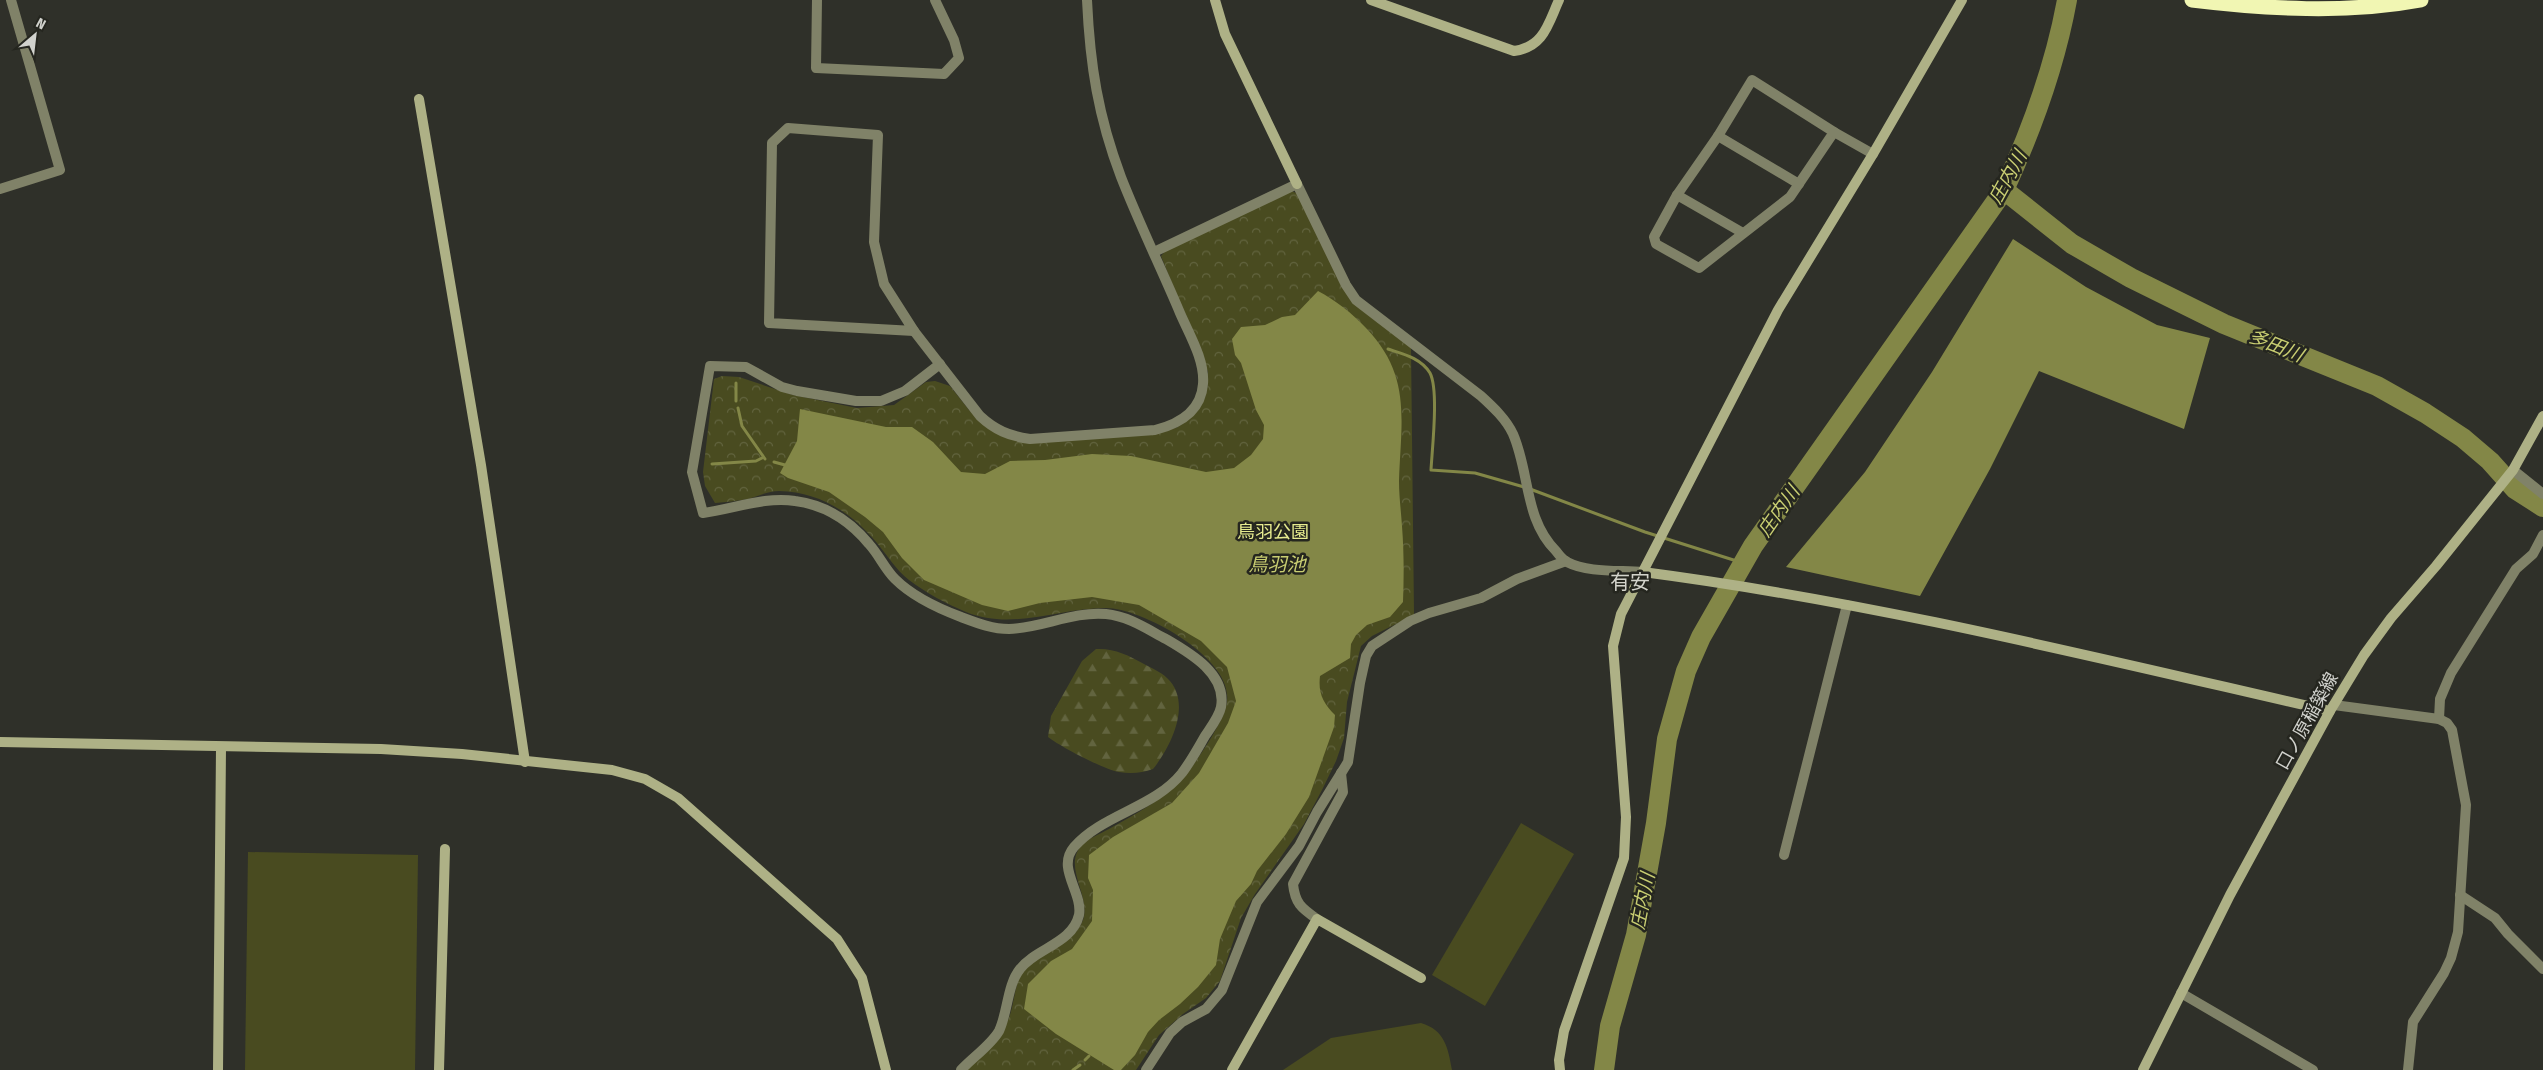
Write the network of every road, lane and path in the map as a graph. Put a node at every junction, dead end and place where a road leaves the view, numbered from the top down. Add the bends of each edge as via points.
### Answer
1 (11, 0) edge
2 (817, 0) edge
3 (935, 0) edge
4 (1088, 0) edge
5 (1215, 0) edge
6 (1371, 0) edge
7 (1559, 0) edge
8 (1962, 0) edge
9 (2192, 0) edge
10 (2416, 0) edge
11 (419, 99) dead end
12 (1834, 132) junction
13 (1718, 136) junction
14 (1873, 154) junction
15 (1296, 184) junction
16 (1799, 184) junction
17 (0, 189) edge
18 (1677, 195) junction
19 (1742, 233) junction
20 (1154, 252) junction
21 (914, 331) junction
22 (940, 364) junction
23 (2543, 416) edge
24 (2513, 470) junction
25 (2543, 494) edge
26 (2543, 535) edge
27 (1566, 561) junction
28 (1643, 572) junction
29 (1847, 604) junction
30 (2332, 708) junction
31 (2439, 719) junction
32 (0, 742) edge
33 (221, 748) junction
34 (525, 762) junction
35 (1340, 773) junction
36 (444, 849) dead end
37 (1784, 855) dead end
38 (2460, 895) junction
39 (1316, 918) junction
40 (2543, 969) edge
41 (1421, 978) dead end
42 (2181, 993) junction
43 (218, 1070) edge
44 (439, 1070) edge
45 (886, 1070) edge
46 (960, 1070) edge
47 (1146, 1070) edge
48 (1232, 1070) edge
49 (1560, 1070) edge
50 (2143, 1070) edge
51 (2314, 1070) edge
52 (2408, 1070) edge

1 - 17 street via 60,170
2 - 3 street via 816,68 944,74 959,58
4 - 20 street via 1089,53 1105,131
5 - 15 street via 1225,34
6 - 7 street via 1514,50 1532,47 1538,42
8 - 14 street
9 - 10 highway via 2300,7 2349,7
11 - 34 street via 481,465
12 - 13 street via 1752,80
12 - 14 street
12 - 16 street
13 - 16 street
13 - 18 street
14 - 28 street via 1778,310
15 - 20 street
15 - 27 street via 1356,300 1499,412 1518,449 1535,520 1543,536
16 - 19 street via 1790,197
18 - 19 street
18 - 19 street via 1654,237 1656,244 1699,268
20 - 22 street via 1202,372 1201,395 1195,407 1175,425 1155,430 1030,439 1012,436 992,428 980,416
21 - 21 street via 884,284 874,242 878,135 788,128 772,143 769,323
21 - 22 street
22 - 46 street via 905,391 881,401 856,401 797,391 782,387 746,367 710,366 692,472 703,512 772,500 794,500 823,507 846,520 869,543 894,578 917,597 953,614 990,627 1010,629 1092,613 1130,619 1195,658 1218,681 1221,689 1221,707 1214,722 1181,774 1163,791 1086,835 1071,850 1068,868 1079,905 1075,924 1065,937 1027,960 1017,972 998,1032
23 - 24 street, 口ノ原稲築線
24 - 25 street
24 - 30 street, 口ノ原稲築線 via 2391,618
26 - 31 street via 2533,554 2506,583 2451,673 2440,699
27 - 28 street via 1592,568
27 - 35 street via 1517,579 1481,598 1416,618 1379,639 1366,656 1351,752
28 - 29 street
28 - 49 street via 1622,614 1613,646 1626,817 1624,858 1564,1031
29 - 30 street
29 - 37 street
30 - 31 street
30 - 42 street, 口ノ原稲築線 via 2230,895
31 - 38 street via 2452,730 2466,805
32 - 33 street
33 - 34 street via 380,748
33 - 43 street
34 - 45 street via 612,770 645,779 678,798 837,939 862,978
35 - 39 street via 1343,792 1293,884 1294,897 1300,908
35 - 47 street via 1299,846 1257,902 1222,990 1206,1008 1182,1022 1170,1034
36 - 44 street
38 - 40 street via 2496,918
38 - 52 street via 2458,932 2452,958 2414,1022
39 - 41 street
39 - 48 street
42 - 50 street, 口ノ原稲築線
42 - 51 street

